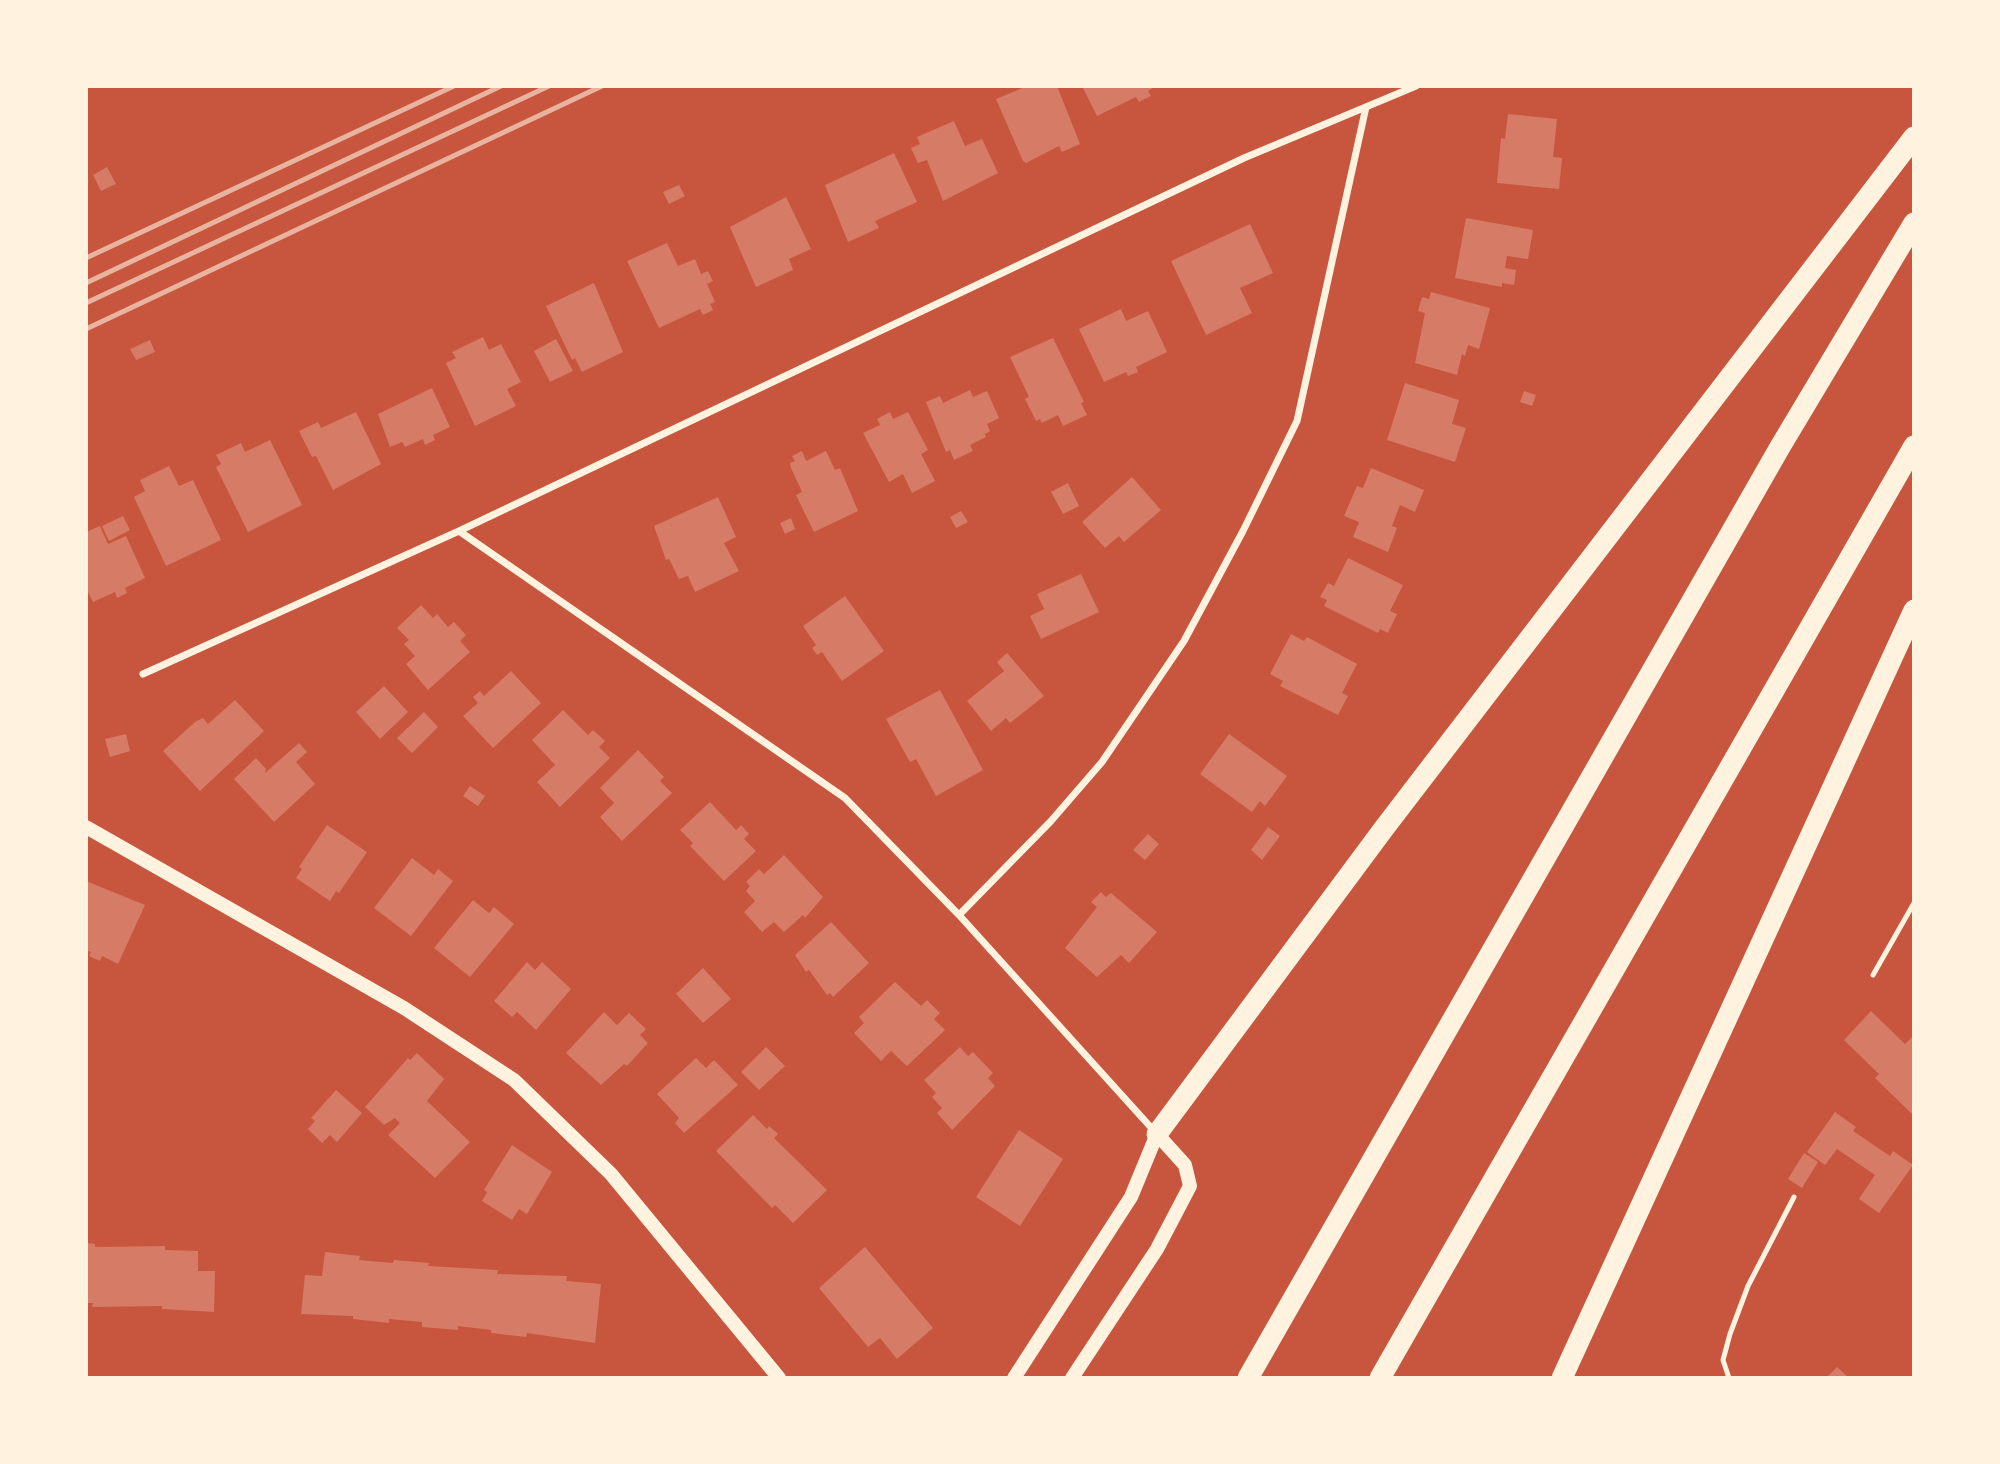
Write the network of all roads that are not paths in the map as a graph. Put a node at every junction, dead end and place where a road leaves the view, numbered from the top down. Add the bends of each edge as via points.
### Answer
1 (1416, 86) edge
2 (1366, 107) junction
3 (1914, 137) edge
4 (1914, 223) edge
5 (1914, 446) edge
6 (459, 531) junction
7 (1914, 610) edge
8 (143, 674) dead end
9 (86, 827) edge
10 (1914, 902) edge
11 (959, 915) junction
12 (1873, 975) dead end
13 (1157, 1134) junction
14 (1794, 1197) dead end
15 (779, 1378) edge
16 (1014, 1378) edge
17 (1072, 1378) edge
18 (1248, 1378) edge
19 (1380, 1378) edge
20 (1562, 1378) edge
21 (1729, 1378) edge

1 - 2 street
2 - 6 street via 1244,158
2 - 11 street via 1297,421 1243,531 1184,641 1101,762
3 - 13 highway via 1393,817
4 - 18 highway via 1719,554
5 - 19 highway
6 - 8 street
6 - 11 street via 845,798
7 - 20 highway
9 - 15 main road via 393,1002 514,1080 611,1174
10 - 12 lane
11 - 13 street
13 - 16 main road via 1131,1197
13 - 17 main road via 1185,1165 1190,1186 1157,1249
14 - 21 lane via 1748,1286 1730,1334 1723,1360

